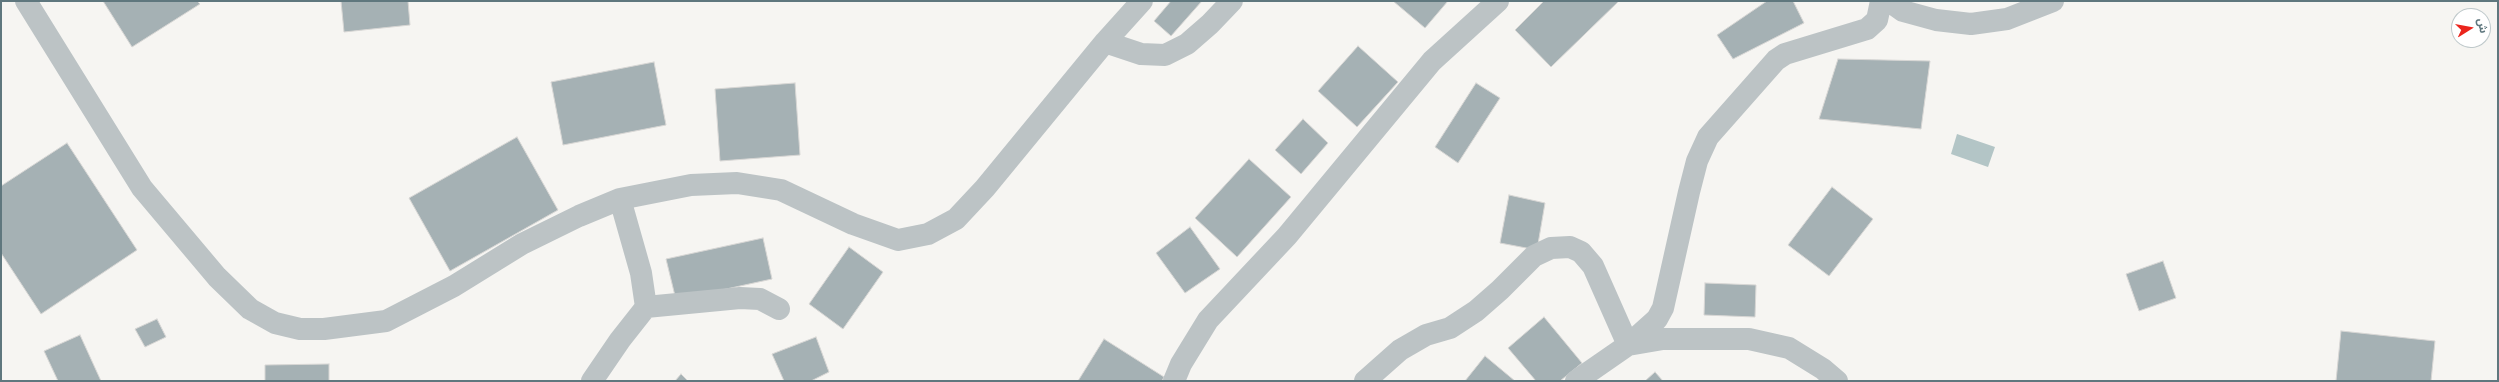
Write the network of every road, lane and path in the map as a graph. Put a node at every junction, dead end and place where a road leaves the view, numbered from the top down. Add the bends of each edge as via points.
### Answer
1 (26, 1) edge
2 (1142, 1) edge
3 (1232, 1) edge
4 (1498, 1) edge
5 (1881, 1) edge
6 (1889, 1) edge
7 (2053, 1) edge
8 (1105, 42) junction
9 (620, 199) junction
10 (646, 307) junction
11 (779, 309) dead end
12 (1628, 345) junction
13 (592, 381) edge
14 (1174, 381) edge
15 (1365, 381) edge
16 (1576, 381) edge
17 (1837, 381) edge

1 - 9 street via 142,188 217,276 250,308 275,323 300,329 324,330 386,321 454,286 522,244
2 - 8 street
3 - 8 street via 1187,44 1166,55 1141,54
4 - 14 street via 1432,61 1287,236 1208,320 1181,364
5 - 12 street via 1877,20 1867,29 1785,54 1776,60 1708,137 1697,161 1689,192 1664,308 1657,319
6 - 7 street via 1903,11 1936,20 1972,24 2007,19
8 - 9 street via 985,188 956,219 928,234 898,240 853,224 781,190 737,183 691,185
9 - 10 street via 641,273
10 - 11 street via 740,298 760,299
10 - 13 street
12 - 15 street via 1593,266 1581,252 1570,247 1551,248 1534,256 1476,311 1450,328 1426,335 1400,350
12 - 16 street
12 - 17 street via 1663,339 1749,339 1789,348

